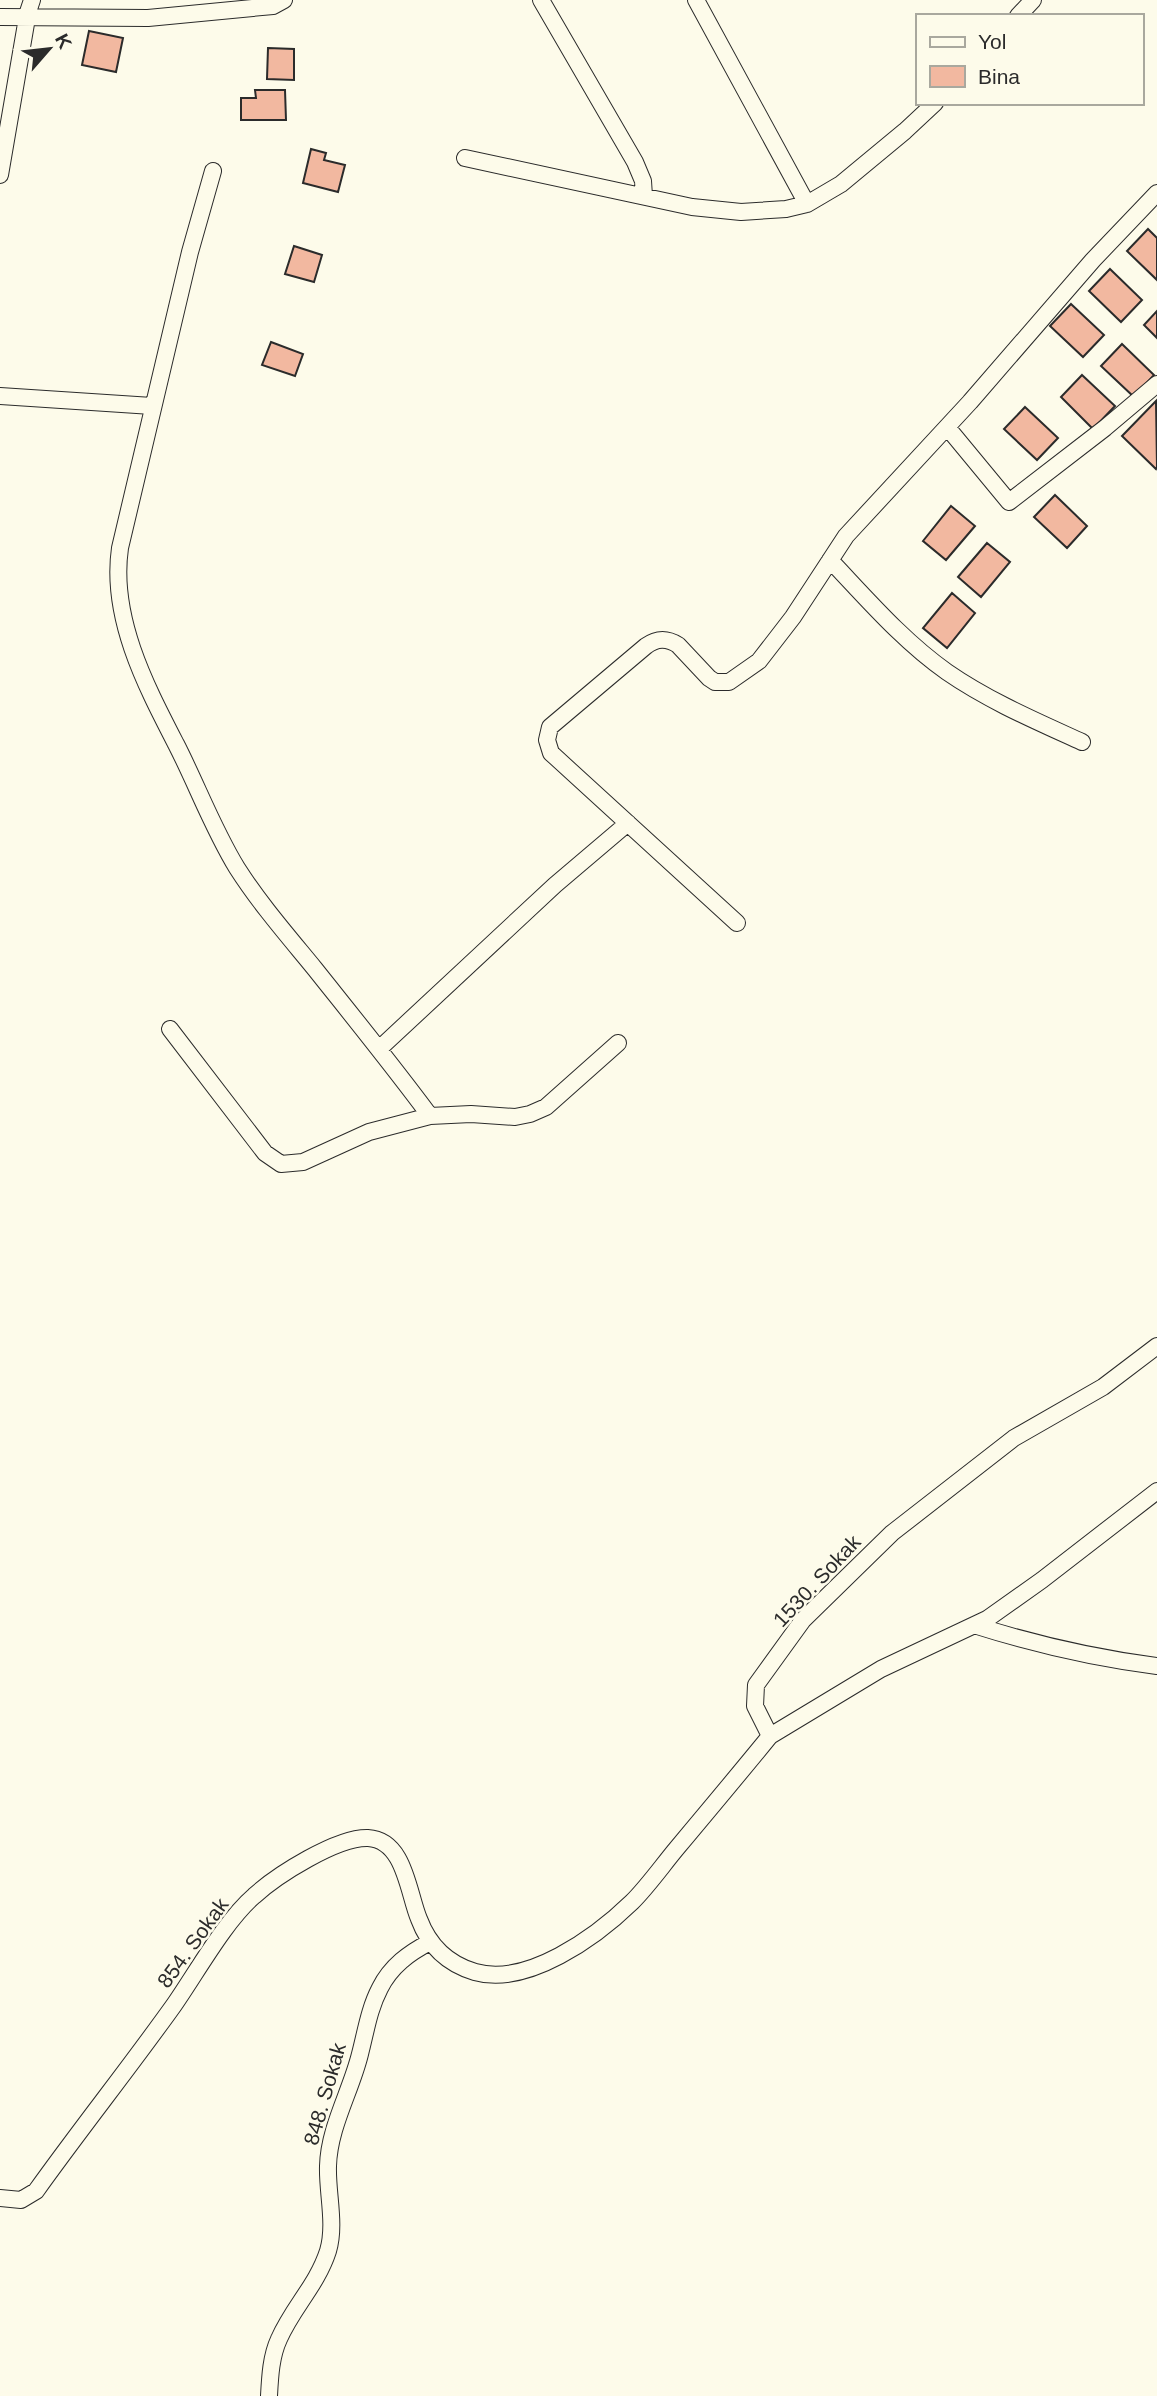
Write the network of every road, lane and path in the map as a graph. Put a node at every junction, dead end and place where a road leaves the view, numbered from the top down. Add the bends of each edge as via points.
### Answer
1 (284, 0) edge
2 (541, 0) edge
3 (696, 0) edge
4 (1033, 0) edge
5 (30, 8) edge
6 (1020, 14) edge
7 (3, 18) edge
8 (8, 91) edge
9 (933, 105) edge
10 (465, 158) dead end
11 (213, 172) dead end
12 (0, 175) edge
13 (1157, 193) edge
14 (644, 196) junction
15 (807, 204) junction
16 (1157, 384) edge
17 (0, 396) edge
18 (152, 406) junction
19 (947, 427) junction
20 (830, 560) junction
21 (1082, 742) dead end
22 (628, 823) junction
23 (737, 923) dead end
24 (170, 1029) dead end
25 (618, 1043) dead end
26 (379, 1049) junction
27 (430, 1116) junction
28 (1157, 1346) edge
29 (1157, 1491) edge
30 (974, 1625) junction
31 (1157, 1666) edge
32 (770, 1736) junction
33 (430, 1942) junction
34 (0, 2198) edge
35 (269, 2396) edge

1 - 5 street via 273,6 148,18
2 - 14 street via 635,162
3 - 15 street
4 - 6 street
5 - 7 street
5 - 8 street
8 - 12 street
9 - 15 street via 863,167
10 - 14 street
11 - 18 street
13 - 19 street
14 - 15 street via 741,212
16 - 19 street via 1009,502
17 - 18 street
18 - 26 street via 118,563 123,619 158,708 226,850 266,909
19 - 20 street via 846,536
20 - 21 street via 889,623 947,672 990,699
20 - 22 street via 765,653 735,679 723,683 709,678 678,645 659,639 551,727 547,740 551,753
22 - 23 street
22 - 26 street
24 - 27 street via 265,1153 281,1164 303,1162 369,1132
25 - 27 street via 538,1111 515,1117
26 - 27 street
28 - 32 street, 1530. Sokak via 1103,1387 1014,1438 892,1533 803,1620 756,1685 755,1706
29 - 30 street via 1042,1580
30 - 31 street via 1034,1644
30 - 32 street via 881,1668
32 - 33 street via 632,1902 550,1961 510,1974 484,1975 461,1968
33 - 34 street, 854. Sokak via 404,1871 383,1843 370,1838 339,1843 296,1867 238,1913 36,2191 20,2200
33 - 35 street, 848. Sokak via 394,1968 371,2007 328,2164 329,2248 312,2288 279,2339

